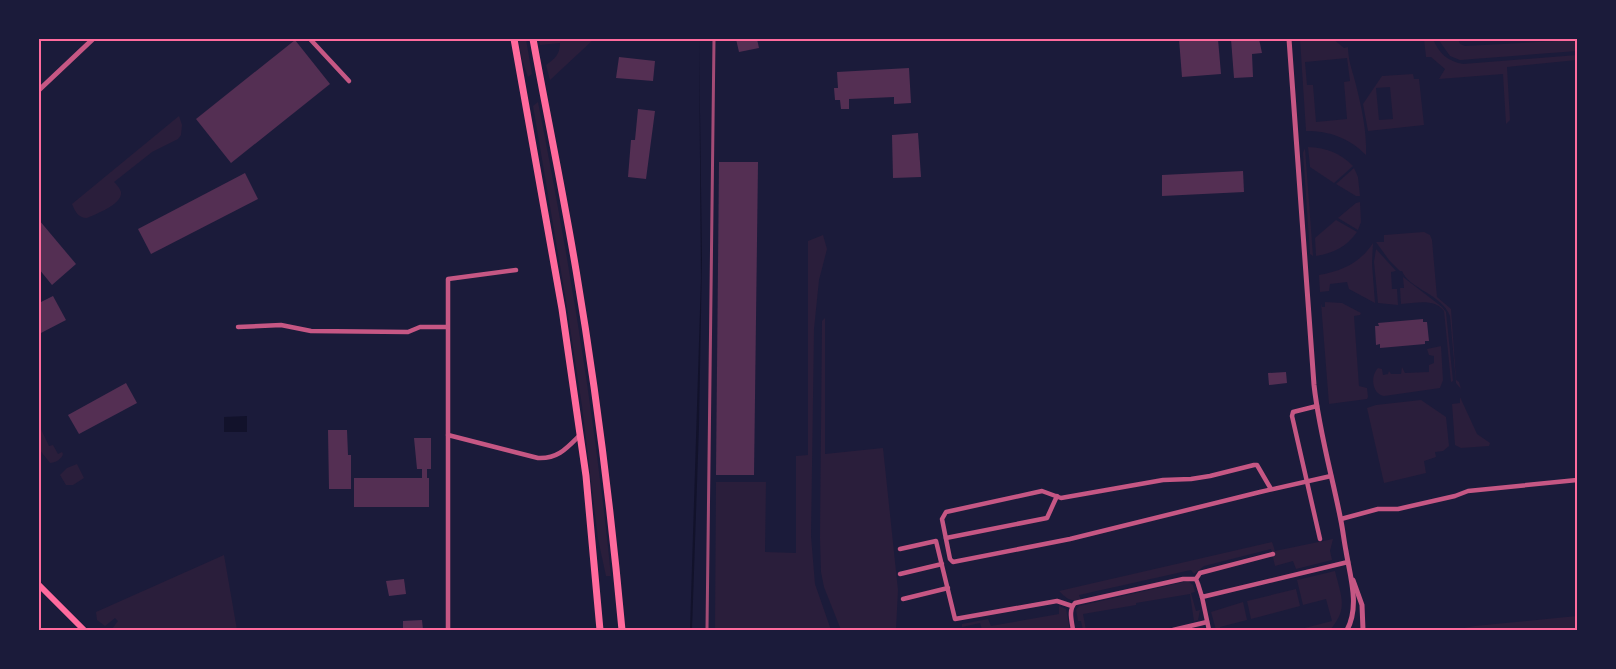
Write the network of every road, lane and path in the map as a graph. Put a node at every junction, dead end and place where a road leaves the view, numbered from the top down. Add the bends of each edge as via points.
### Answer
1 (93, 39) edge
2 (310, 39) edge
3 (514, 39) edge
4 (533, 39) edge
5 (1289, 39) edge
6 (349, 80) dead end
7 (39, 90) edge
8 (516, 270) dead end
9 (238, 327) dead end
10 (447, 327) junction
11 (1317, 406) junction
12 (448, 435) junction
13 (580, 435) junction
14 (1331, 476) junction
15 (1577, 480) edge
16 (1307, 482) junction
17 (1271, 489) junction
18 (1057, 496) junction
19 (1341, 519) junction
20 (946, 538) junction
21 (1320, 539) dead end
22 (900, 549) dead end
23 (1272, 554) dead end
24 (1348, 562) junction
25 (942, 564) junction
26 (1350, 572) junction
27 (900, 574) dead end
28 (1196, 579) junction
29 (39, 585) edge
30 (948, 588) junction
31 (1202, 597) junction
32 (903, 598) dead end
33 (1074, 605) junction
34 (1207, 622) junction
35 (84, 630) edge
36 (448, 630) edge
37 (600, 630) edge
38 (622, 630) edge
39 (1073, 630) edge
40 (1173, 630) edge
41 (1209, 630) edge
42 (1347, 630) edge
43 (1363, 630) edge

1 - 7 street
2 - 6 street
3 - 13 main road via 562,309
4 - 38 main road via 576,268 597,403
5 - 11 street
8 - 10 street via 448,279
9 - 10 street via 281,325 311,331 408,332 420,327
10 - 12 street
11 - 14 street
11 - 16 street via 1297,410 1292,416
12 - 13 street via 538,458 557,456
12 - 36 street
13 - 37 main road
14 - 16 street
14 - 19 street
15 - 19 street via 1468,491 1398,510 1378,509
16 - 17 street
16 - 21 street
17 - 18 street via 1261,469 1255,465 1210,476 1163,480 1061,498
17 - 20 street via 1070,539 954,562 950,559
18 - 20 street via 1047,518
18 - 20 street via 1042,491 946,512 942,518
19 - 24 street
22 - 25 street via 936,541
23 - 28 street via 1203,571
24 - 26 street
24 - 31 street
25 - 27 street
25 - 30 street
26 - 42 street via 1353,605
26 - 43 street via 1362,605
28 - 31 street
28 - 33 street via 1183,579
29 - 35 main road
30 - 32 street
30 - 33 street via 955,619 1056,601
31 - 34 street
33 - 39 street via 1070,611
34 - 40 street
34 - 41 street

